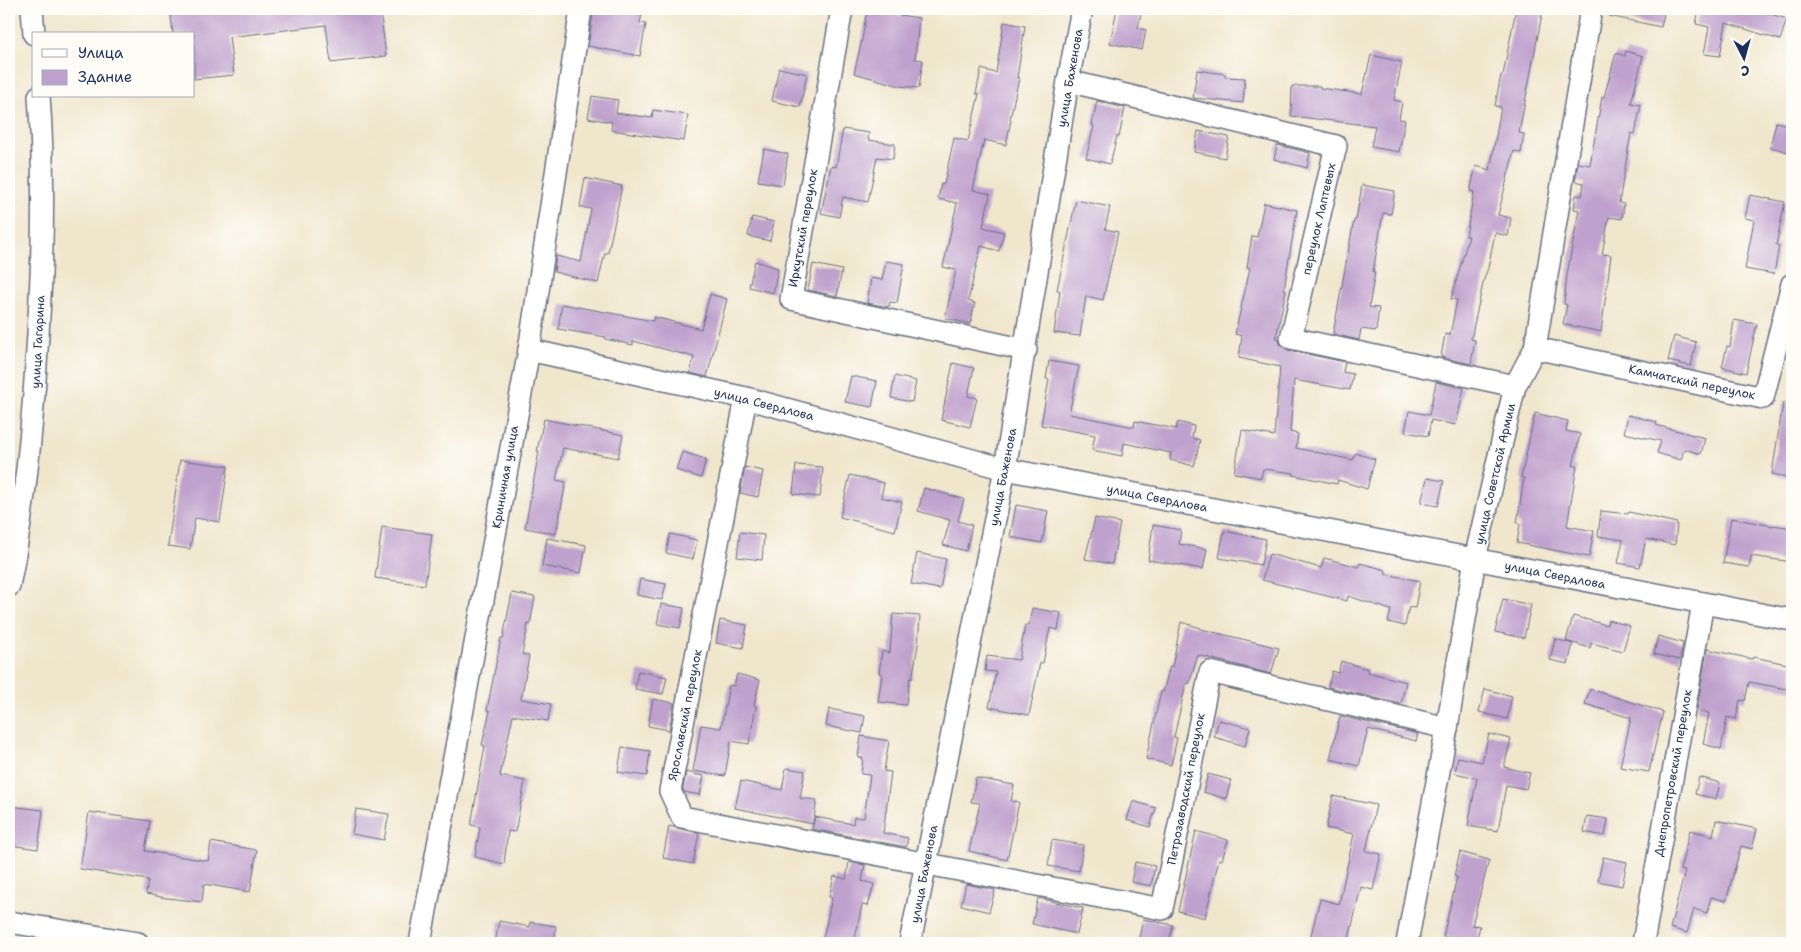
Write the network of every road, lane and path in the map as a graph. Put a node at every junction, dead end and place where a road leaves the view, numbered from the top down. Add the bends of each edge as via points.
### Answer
1 (32, 9) edge
2 (581, 9) edge
3 (842, 9) edge
4 (1082, 9) edge
5 (1592, 9) edge
6 (34, 32) edge
7 (1068, 81) junction
8 (39, 98) edge
9 (1792, 284) edge
10 (1535, 348) junction
11 (528, 350) junction
12 (1026, 350) junction
13 (1515, 386) junction
14 (746, 398) junction
15 (1006, 469) junction
16 (1475, 559) junction
17 (9, 586) edge
18 (1703, 603) junction
19 (1792, 620) edge
20 (1447, 728) junction
21 (925, 864) junction
22 (9, 922) edge
23 (138, 943) edge
24 (420, 943) edge
25 (910, 943) edge
26 (1407, 943) edge
27 (1643, 943) edge

1 - 6 street
2 - 11 street, Криничная улица
3 - 12 street, Иркутский переулок via 791,299
4 - 7 street, улица Баженова
5 - 10 street, улица Советской Армии
7 - 12 street, улица Баженова
7 - 13 street, переулок Лаптевых via 1336,146 1291,338
8 - 17 street, улица Гагарина via 43,254 34,404
9 - 10 street, Камчатский переулок via 1763,398
10 - 13 street, улица Советской Армии
11 - 14 street, улица Свердлова
11 - 24 street, Криничная улица
12 - 15 street, улица Баженова
13 - 16 street, улица Советской Армии
14 - 15 street, улица Свердлова
14 - 21 street, Ярославский переулок via 670,791 682,817
15 - 16 street, улица Свердлова
15 - 21 street, улица Баженова
16 - 18 street, улица Свердлова
16 - 20 street, улица Советской Армии
18 - 19 street, улица Свердлова
18 - 27 street, Днепропетровский переулок
20 - 21 street, Петрозаводский переулок via 1210,672 1162,909
20 - 26 street, улица Советской Армии
21 - 25 street, улица Баженова
22 - 23 street

